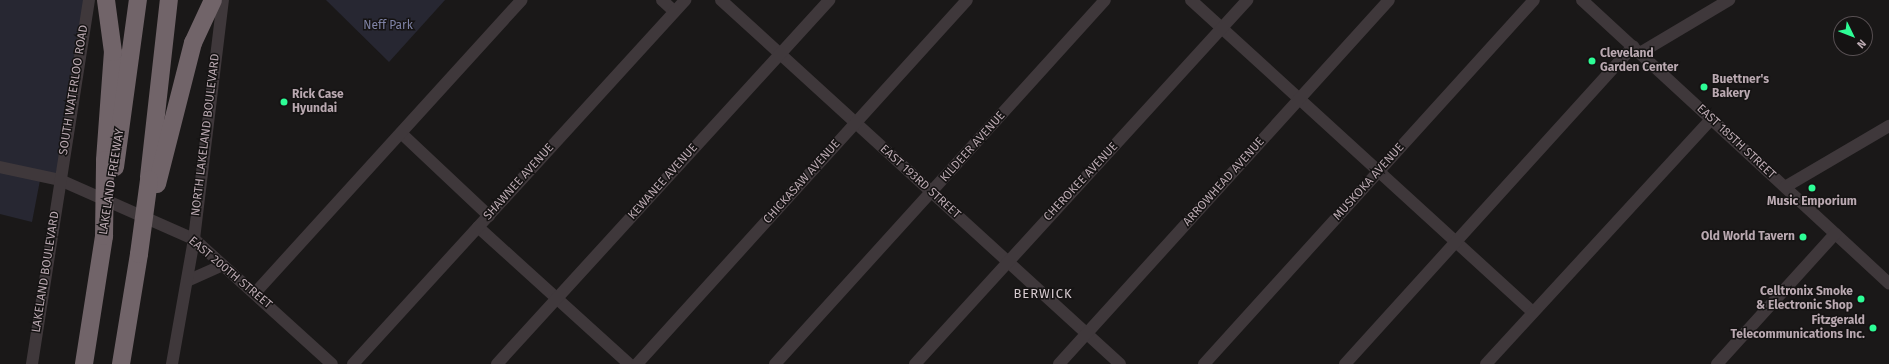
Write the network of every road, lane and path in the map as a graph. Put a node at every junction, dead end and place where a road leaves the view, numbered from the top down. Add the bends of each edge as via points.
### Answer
1 (89, 0) edge
2 (106, 0) edge
3 (138, 0) edge
4 (169, 0) edge
5 (213, 0) edge
6 (223, 0) edge
7 (522, 0) edge
8 (662, 0) edge
9 (685, 0) edge
10 (721, 0) edge
11 (829, 0) edge
12 (967, 0) edge
13 (1105, 0) edge
14 (1192, 0) edge
15 (1247, 0) edge
16 (1389, 0) edge
17 (1534, 0) edge
18 (1582, 0) edge
19 (1728, 0) edge
20 (674, 11) junction
21 (1222, 28) junction
22 (1637, 50) junction
23 (780, 55) junction
24 (1300, 98) junction
25 (1711, 118) junction
26 (855, 123) junction
27 (1889, 126) edge
28 (401, 133) junction
29 (110, 164) junction
30 (0, 167) edge
31 (1378, 171) junction
32 (60, 180) junction
33 (153, 182) junction
34 (1785, 187) junction
35 (931, 192) junction
36 (489, 216) junction
37 (478, 227) junction
38 (1835, 234) junction
39 (194, 239) junction
40 (1456, 241) junction
41 (1008, 261) junction
42 (223, 265) junction
43 (186, 281) junction
44 (1889, 283) edge
45 (255, 293) junction
46 (556, 299) junction
47 (1533, 312) junction
48 (1086, 334) junction
49 (32, 364) edge
50 (84, 364) edge
51 (121, 364) edge
52 (172, 364) edge
53 (332, 364) edge
54 (353, 364) edge
55 (497, 364) edge
56 (629, 364) edge
57 (637, 364) edge
58 (775, 364) edge
59 (915, 364) edge
60 (1059, 364) edge
61 (1120, 364) edge
62 (1204, 364) edge
63 (1345, 364) edge
64 (1486, 364) edge
65 (1717, 364) edge

1 - 32 street, SOUTH WATERLOO ROAD
2 - 29 highway via 113,52
3 - 29 highway, LAKELAND FREEWAY
4 - 33 highway
5 - 33 highway via 193,43
6 - 39 street, NORTH LAKELAND BOULEVARD
7 - 28 street
8 - 20 street
9 - 20 street, SHAWNEE AVENUE
10 - 23 street, EAST 193RD STREET
11 - 23 street, KEWANEE AVENUE
12 - 26 street, CHICKASAW AVENUE
13 - 35 street, KILDEER AVENUE
14 - 21 street
15 - 21 street, CHEROKEE AVENUE
16 - 24 street, ARROWHEAD AVENUE
17 - 31 street, MUSKOKA AVENUE
18 - 22 street, EAST 185TH STREET
19 - 22 street
20 - 36 street, SHAWNEE AVENUE
21 - 24 street
21 - 41 street, CHEROKEE AVENUE
22 - 25 street, EAST 185TH STREET
22 - 40 street
23 - 26 street, EAST 193RD STREET
23 - 46 street, KEWANEE AVENUE
24 - 31 street
24 - 48 street, ARROWHEAD AVENUE
25 - 34 street, EAST 185TH STREET
25 - 47 street
26 - 35 street, EAST 193RD STREET
26 - 57 street, CHICKASAW AVENUE
27 - 34 street
28 - 36 street
28 - 45 street
29 - 50 highway, LAKELAND FREEWAY, bridge via 104,236
30 - 32 street, EAST 200TH STREET
31 - 40 street
31 - 62 street, MUSKOKA AVENUE
32 - 39 street, EAST 200TH STREET
32 - 49 street, LAKELAND BOULEVARD
33 - 51 highway, bridge
34 - 38 street, EAST 185TH STREET
35 - 41 street, EAST 193RD STREET
35 - 58 street, KILDEER AVENUE
36 - 37 street, SHAWNEE AVENUE
37 - 46 street
37 - 54 street, SHAWNEE AVENUE
38 - 44 street, EAST 185TH STREET
38 - 65 street
39 - 42 street, EAST 200TH STREET
39 - 43 street, NORTH LAKELAND BOULEVARD
40 - 47 street
40 - 63 street
41 - 48 street, EAST 193RD STREET
41 - 59 street, CHEROKEE AVENUE
42 - 43 street
42 - 45 street, EAST 200TH STREET
43 - 52 street, NORTH LAKELAND BOULEVARD
45 - 53 street, EAST 200TH STREET
46 - 55 street, KEWANEE AVENUE
46 - 56 street
47 - 64 street
48 - 60 street, ARROWHEAD AVENUE
48 - 61 street, EAST 193RD STREET

